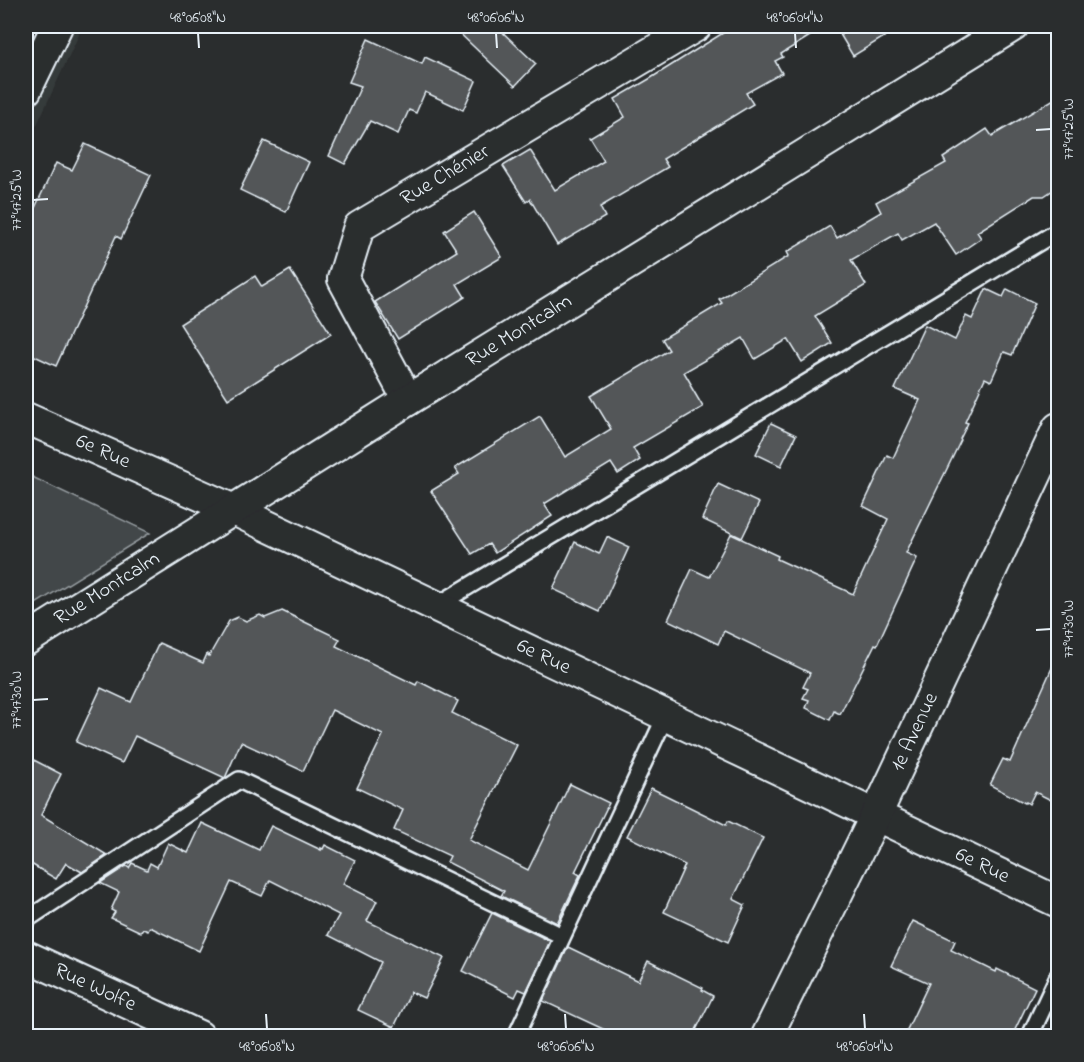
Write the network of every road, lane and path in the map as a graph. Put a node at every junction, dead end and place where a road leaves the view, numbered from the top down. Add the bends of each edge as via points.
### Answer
1 (57, 26) edge
2 (696, 26) edge
3 (1013, 26) edge
4 (26, 90) edge
5 (1059, 231) edge
6 (408, 400) junction
7 (26, 418) edge
8 (1059, 428) edge
9 (234, 510) junction
10 (436, 606) junction
11 (26, 640) edge
12 (666, 715) junction
13 (876, 815) junction
14 (1059, 902) edge
15 (26, 920) edge
16 (562, 936) junction
17 (26, 956) edge
18 (1059, 976) edge
19 (199, 1036) edge
20 (516, 1036) edge
21 (767, 1036) edge
22 (1030, 1036) edge

1 - 4 street
2 - 6 street, Rue Chénier via 359,227 343,279
3 - 6 street, Rue Montcalm
5 - 10 lane
6 - 9 street, Rue Montcalm
7 - 9 street, 6e Rue
8 - 13 street, 1e Avenue
9 - 10 street, 6e Rue
9 - 11 street, Rue Montcalm
10 - 12 street, 6e Rue
12 - 13 street, 6e Rue
12 - 16 lane
13 - 14 street, 6e Rue
13 - 21 street, 1e Avenue
15 - 16 lane via 239,780
16 - 20 lane
17 - 19 street, Rue Wolfe
18 - 22 lane

